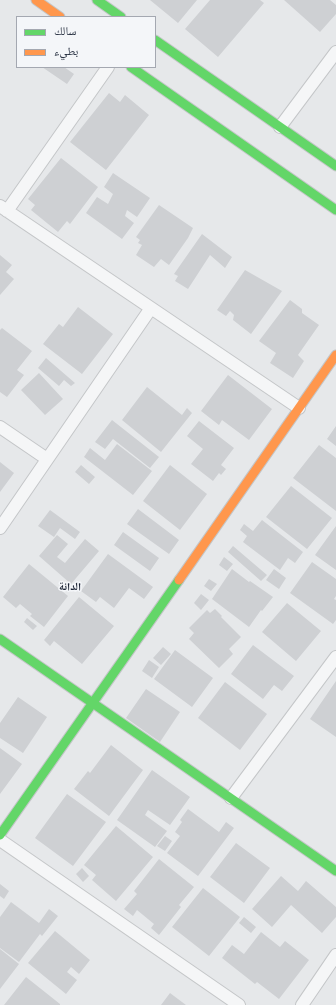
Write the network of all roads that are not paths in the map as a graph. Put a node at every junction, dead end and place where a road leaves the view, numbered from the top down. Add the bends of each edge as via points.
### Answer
1 (36, 0) edge
2 (97, 0) edge
3 (59, 16) edge
4 (120, 16) edge
5 (156, 41) edge
6 (336, 52) edge
7 (107, 68) edge
8 (132, 68) edge
9 (280, 127) junction
10 (336, 166) edge
11 (4, 208) edge
12 (336, 210) edge
13 (151, 308) junction
14 (335, 360) edge
15 (299, 408) junction
16 (0, 427) edge
17 (47, 460) junction
18 (0, 528) edge
19 (0, 639) edge
20 (336, 657) edge
21 (93, 703) junction
22 (231, 798) junction
23 (0, 835) edge
24 (0, 840) edge
25 (336, 871) edge
26 (336, 955) edge
27 (239, 1005) edge
28 (302, 1005) edge

1 - 3 street
2 - 4 street
5 - 9 street
6 - 9 street
7 - 11 street
8 - 12 street
9 - 10 street
11 - 13 street
13 - 15 street
13 - 17 street
14 - 15 street
15 - 21 street
16 - 17 street
17 - 18 street
19 - 21 street
20 - 22 street
21 - 22 street
21 - 23 street
22 - 25 street
24 - 27 street
26 - 28 street

